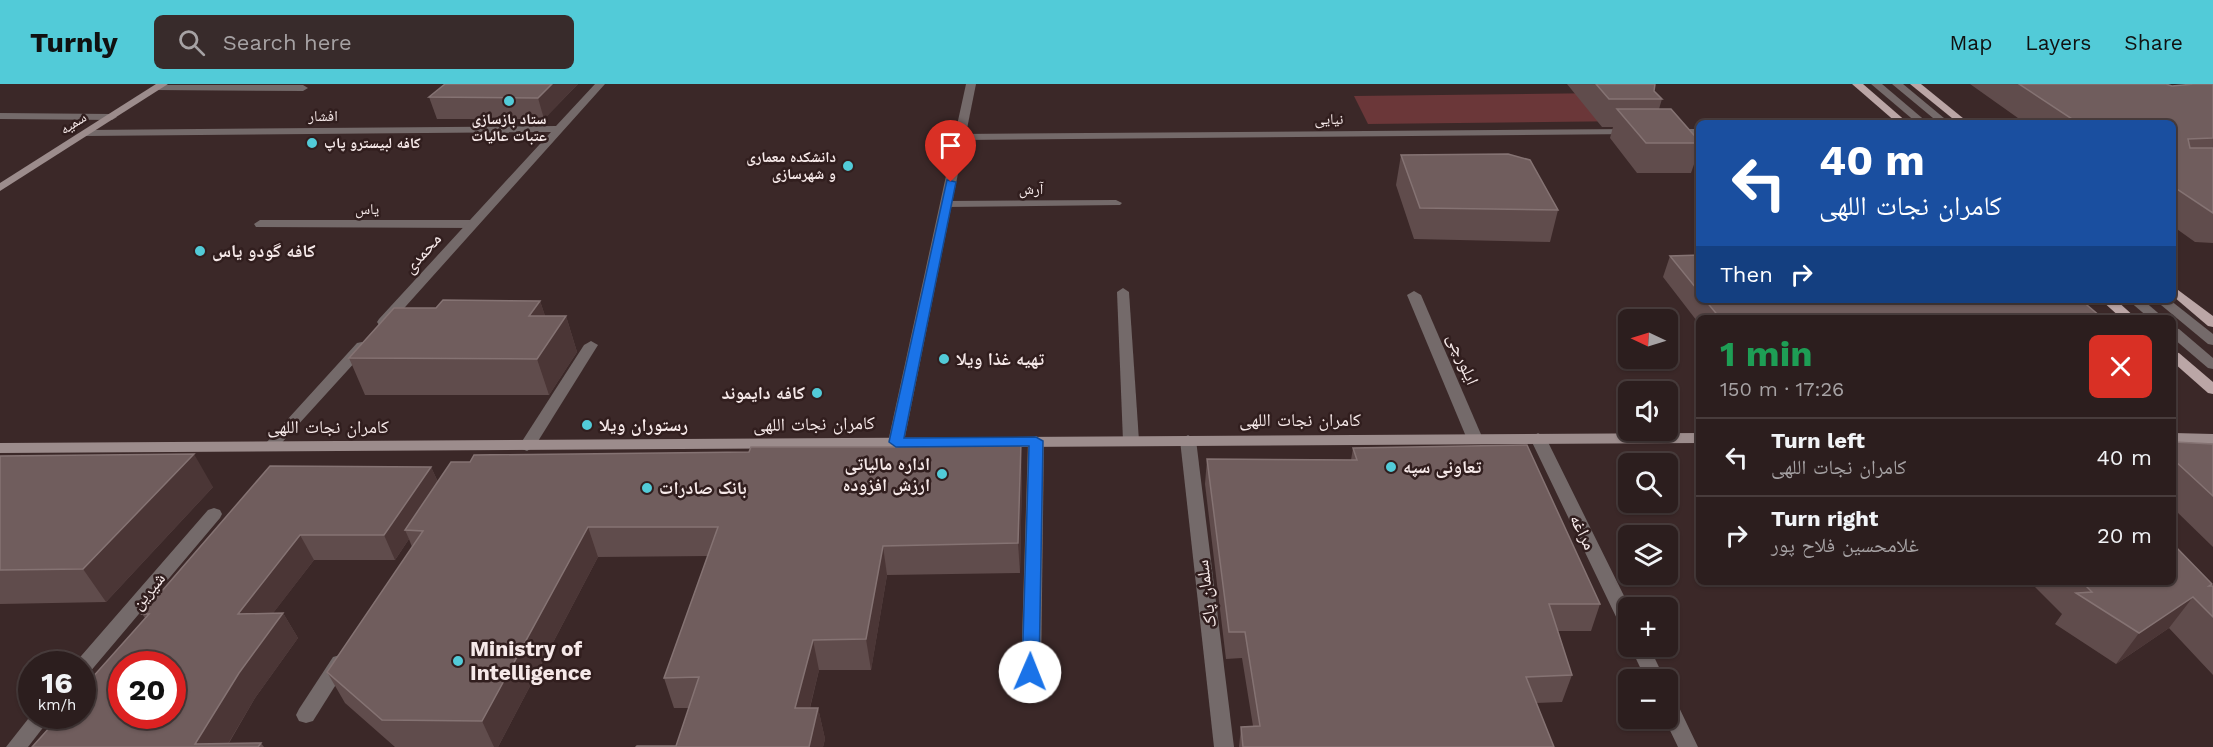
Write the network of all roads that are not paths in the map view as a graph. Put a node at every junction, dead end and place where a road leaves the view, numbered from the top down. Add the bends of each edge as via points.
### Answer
1 (600, 84) edge
2 (971, 84) edge
3 (1857, 84) edge
4 (1876, 84) edge
5 (1897, 84) edge
6 (1916, 84) edge
7 (160, 86) edge
8 (303, 88) dead end
9 (0, 116) edge
10 (112, 117) junction
11 (1899, 120) edge
12 (1919, 120) edge
13 (1941, 120) edge
14 (1960, 120) edge
15 (559, 129) junction
16 (1640, 132) edge
17 (1664, 132) edge
18 (1696, 132) edge
19 (86, 133) junction
20 (960, 137) junction
21 (0, 188) edge
22 (1116, 203) dead end
23 (946, 204) junction
24 (260, 224) dead end
25 (473, 224) junction
26 (1124, 292) dead end
27 (2176, 293) edge
28 (1414, 295) dead end
29 (2112, 303) edge
30 (2139, 303) edge
31 (2166, 303) edge
32 (2126, 315) edge
33 (2153, 315) edge
34 (2213, 323) edge
35 (2176, 334) edge
36 (2213, 341) edge
37 (591, 345) dead end
38 (2176, 358) edge
39 (2213, 365) edge
40 (2213, 390) edge
41 (1538, 438) junction
42 (1696, 438) edge
43 (2176, 438) edge
44 (1475, 439) junction
45 (2213, 439) edge
46 (1188, 440) junction
47 (1036, 441) junction
48 (1131, 441) junction
49 (896, 442) junction
50 (271, 446) junction
51 (481, 446) junction
52 (527, 446) junction
53 (0, 448) edge
54 (468, 465) edge
55 (214, 514) dead end
56 (1618, 602) edge
57 (352, 645) edge
58 (96, 652) edge
59 (1030, 672) dead end
60 (306, 715) dead end
61 (1678, 726) edge
62 (31, 729) edge
63 (16, 747) edge
64 (1224, 747) edge
65 (1688, 747) edge

1 - 15 street, محمدی
2 - 20 street
3 - 11 main road
4 - 12 street
5 - 13 street
6 - 14 main road
7 - 8 street
7 - 10 main road, سمیه
9 - 10 street
10 - 19 main road, سمیه
15 - 19 street, افشار
15 - 25 street, محمدی
16 - 20 street, نیایی
17 - 18 street
19 - 21 main road, سمیه
20 - 23 street
22 - 23 street, آرش
23 - 49 street
24 - 25 street, یاس
25 - 50 street, محمدی
26 - 48 street
27 - 34 main road
28 - 44 street, ایلورچی
29 - 32 main road
30 - 33 street
31 - 36 street
35 - 39 street
37 - 52 street
38 - 40 main road
41 - 42 main road, کامران نجات اللهی
41 - 44 main road, کامران نجات اللهی
41 - 56 street, مراغه
43 - 45 main road
44 - 46 main road, کامران نجات اللهی
46 - 48 main road, کامران نجات اللهی
46 - 64 street, سلمان پاک
47 - 48 main road, کامران نجات اللهی
47 - 49 main road, کامران نجات اللهی
47 - 59 street
49 - 52 main road, کامران نجات اللهی
50 - 51 main road, کامران نجات اللهی
50 - 53 main road, کامران نجات اللهی
51 - 52 main road, کامران نجات اللهی
51 - 54 street
55 - 58 street, شیرین
57 - 60 street
61 - 65 street
62 - 63 street

